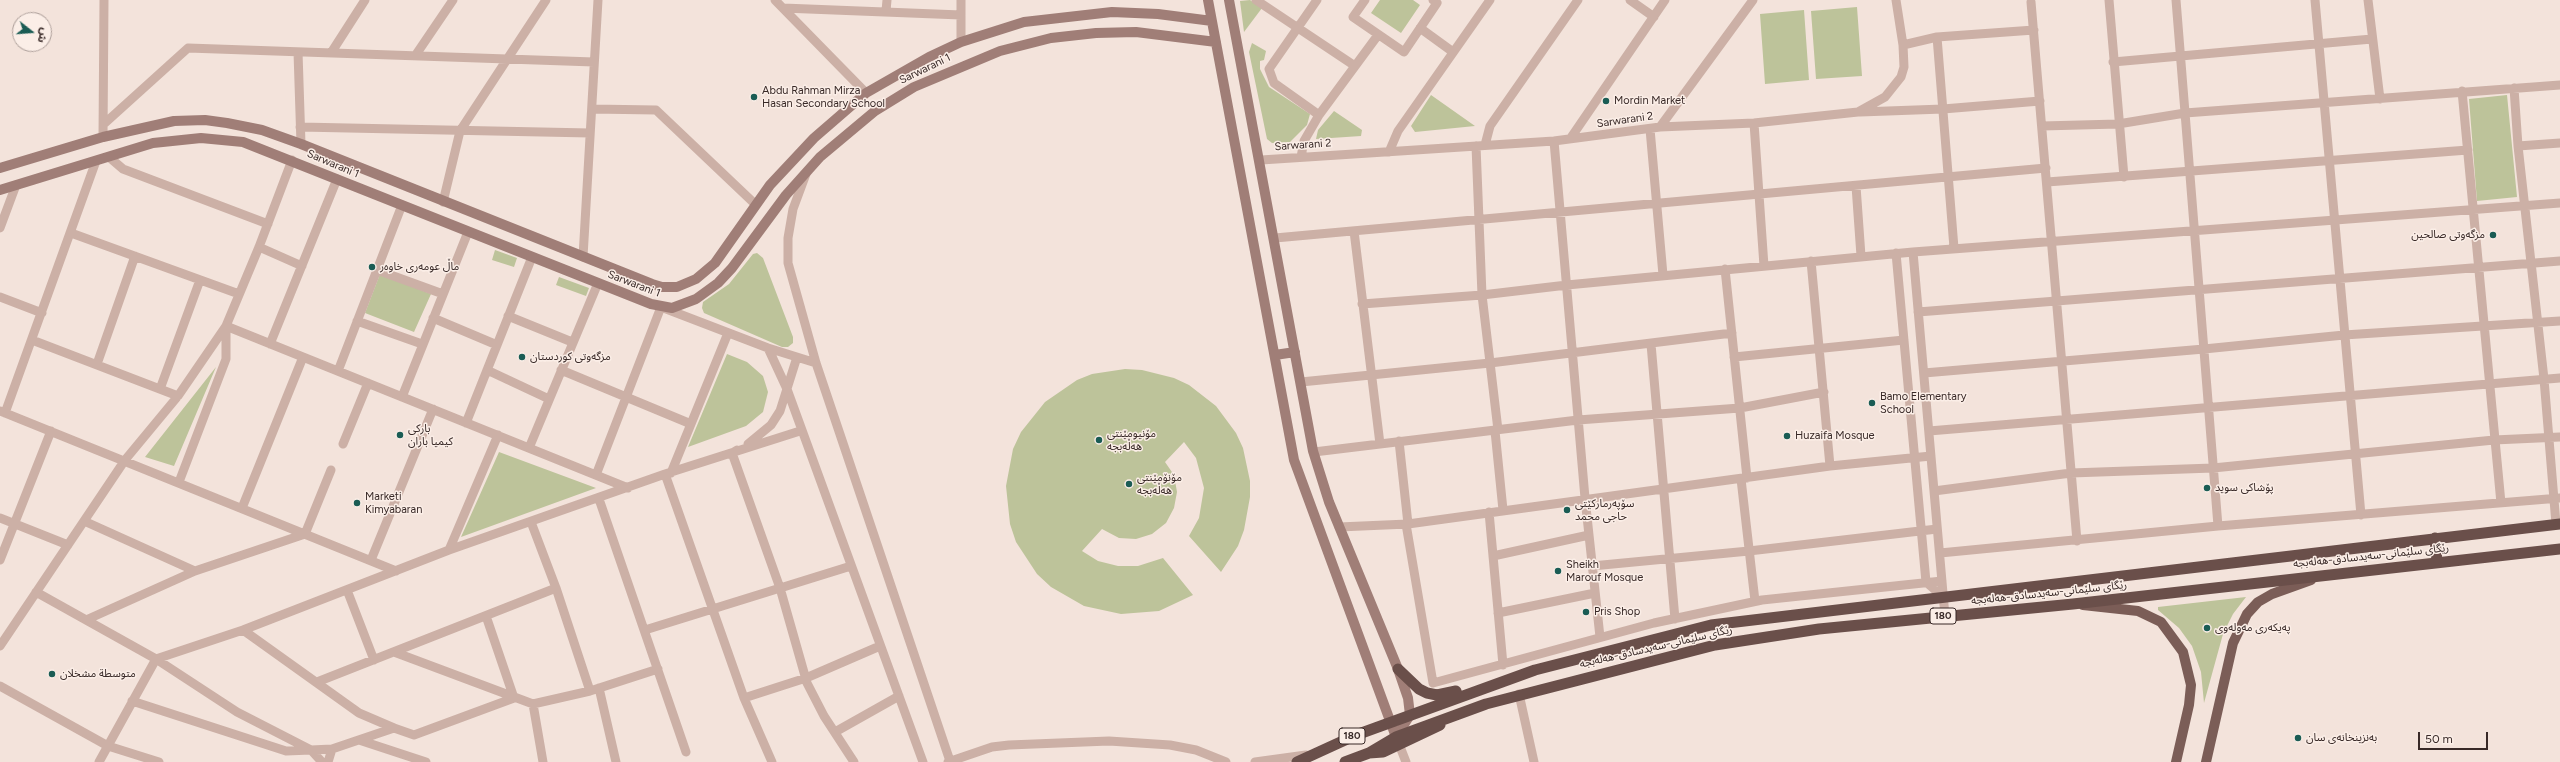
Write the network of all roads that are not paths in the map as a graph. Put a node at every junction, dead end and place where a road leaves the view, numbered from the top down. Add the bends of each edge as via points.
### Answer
1 (104, 0) edge
2 (365, 0) edge
3 (453, 0) edge
4 (546, 0) edge
5 (598, 0) edge
6 (775, 0) edge
7 (887, 0) edge
8 (961, 0) edge
9 (1208, 0) edge
10 (1229, 0) edge
11 (1256, 0) edge
12 (1317, 0) edge
13 (1365, 0) edge
14 (1433, 0) edge
15 (1490, 0) edge
16 (1578, 0) edge
17 (1630, 0) edge
18 (1665, 0) edge
19 (1896, 0) edge
20 (2109, 0) edge
21 (2176, 0) edge
22 (2315, 0) edge
23 (2368, 0) edge
24 (1750, 1) edge
25 (2032, 2) dead end
26 (783, 8) junction
27 (886, 11) junction
28 (961, 15) junction
29 (1654, 16) junction
30 (1212, 21) junction
31 (1298, 28) junction
32 (1420, 28) junction
33 (2034, 30) junction
34 (1378, 35) junction
35 (1937, 36) junction
36 (2372, 39) junction
37 (961, 42) junction
38 (1216, 42) junction
39 (1903, 45) junction
40 (2319, 45) junction
41 (298, 52) junction
42 (1453, 52) junction
43 (331, 53) junction
44 (415, 56) junction
45 (2180, 58) junction
46 (507, 59) junction
47 (594, 62) junction
48 (2112, 62) junction
49 (1355, 66) junction
50 (904, 72) junction
51 (2560, 85) edge
52 (914, 87) junction
53 (2514, 88) junction
54 (2462, 91) junction
55 (866, 93) junction
56 (2380, 99) junction
57 (2040, 101) junction
58 (2324, 104) junction
59 (592, 109) junction
60 (1943, 109) junction
61 (1858, 112) junction
62 (2185, 114) junction
63 (1319, 115) junction
64 (105, 123) junction
65 (1754, 123) junction
66 (2118, 124) junction
67 (2042, 126) junction
68 (300, 127) junction
69 (1660, 127) junction
70 (1650, 129) junction
71 (460, 130) junction
72 (590, 133) junction
73 (104, 137) junction
74 (1570, 139) junction
75 (1554, 141) junction
76 (2560, 142) edge
77 (301, 144) junction
78 (1485, 145) junction
79 (1476, 146) junction
80 (2518, 146) junction
81 (2468, 150) junction
82 (1389, 152) junction
83 (109, 157) junction
84 (1301, 158) junction
85 (292, 160) junction
86 (1261, 160) junction
87 (96, 161) junction
88 (2329, 162) junction
89 (0, 168) edge
90 (2046, 168) junction
91 (807, 171) junction
92 (2190, 173) junction
93 (2124, 177) junction
94 (1948, 178) junction
95 (337, 179) junction
96 (2047, 182) junction
97 (16, 185) junction
98 (1856, 186) junction
99 (0, 190) edge
100 (1758, 195) junction
101 (443, 202) junction
102 (2560, 203) edge
103 (755, 204) junction
104 (402, 205) junction
105 (1657, 205) junction
106 (2524, 206) junction
107 (2474, 210) junction
108 (1560, 214) junction
109 (1479, 221) junction
110 (2334, 221) junction
111 (268, 224) junction
112 (498, 224) junction
113 (0, 228) edge
114 (2194, 230) junction
115 (468, 232) junction
116 (1354, 232) junction
117 (71, 233) junction
118 (1275, 238) junction
119 (2052, 240) junction
120 (492, 241) junction
121 (259, 247) junction
122 (1954, 248) junction
123 (1913, 252) junction
124 (1896, 253) junction
125 (135, 256) junction
126 (1861, 256) junction
127 (532, 257) junction
128 (584, 257) junction
129 (1811, 261) junction
130 (2560, 261) edge
131 (2532, 263) junction
132 (302, 266) junction
133 (1764, 266) junction
134 (2479, 267) junction
135 (1725, 269) junction
136 (377, 270) junction
137 (1663, 275) junction
138 (2339, 278) junction
139 (200, 280) junction
140 (598, 283) junction
141 (1567, 285) junction
142 (2199, 290) junction
143 (239, 294) junction
144 (443, 294) junction
145 (1482, 296) junction
146 (0, 297) edge
147 (2057, 301) junction
148 (1362, 304) junction
149 (661, 307) junction
150 (1918, 312) junction
151 (42, 313) junction
152 (508, 316) junction
153 (433, 318) junction
154 (358, 321) junction
155 (2560, 321) edge
156 (2538, 322) junction
157 (226, 326) junction
158 (2484, 326) junction
159 (728, 333) junction
160 (1732, 333) junction
161 (2344, 335) junction
162 (32, 340) junction
163 (1904, 340) junction
164 (572, 342) junction
165 (270, 344) junction
166 (422, 344) junction
167 (1652, 344) junction
168 (497, 345) junction
169 (768, 348) junction
170 (1821, 348) junction
171 (2204, 349) junction
172 (1295, 352) junction
173 (1572, 353) junction
174 (1275, 355) junction
175 (303, 357) junction
176 (797, 357) junction
177 (1734, 357) junction
178 (2062, 360) junction
179 (816, 363) junction
180 (1490, 363) junction
181 (97, 364) junction
182 (487, 370) junction
183 (561, 370) junction
184 (338, 371) junction
185 (1924, 373) junction
186 (1371, 375) junction
187 (2560, 378) edge
188 (2544, 379) junction
189 (1301, 382) junction
190 (368, 383) junction
191 (2489, 384) junction
192 (160, 389) junction
193 (787, 389) junction
194 (1824, 392) junction
195 (2350, 395) junction
196 (178, 396) junction
197 (402, 396) junction
198 (626, 398) junction
199 (549, 399) junction
200 (1740, 408) junction
201 (433, 409) junction
202 (2209, 409) junction
203 (3, 412) edge
204 (1657, 414) junction
205 (2067, 419) junction
206 (1578, 420) junction
207 (466, 422) junction
208 (691, 424) junction
209 (1496, 430) junction
210 (50, 431) junction
211 (800, 431) junction
212 (1929, 431) junction
213 (498, 435) junction
214 (2548, 437) junction
215 (2560, 437) edge
216 (2494, 440) junction
217 (1399, 441) junction
218 (343, 444) dead end
219 (1380, 444) junction
220 (529, 448) junction
221 (1314, 452) junction
222 (732, 453) junction
223 (2355, 455) junction
224 (1931, 456) junction
225 (1915, 457) junction
226 (125, 460) junction
227 (1830, 466) junction
228 (2213, 468) junction
229 (332, 470) dead end
230 (2071, 473) junction
231 (668, 474) junction
232 (596, 475) junction
233 (1744, 478) junction
234 (178, 482) junction
235 (628, 488) junction
236 (1665, 488) junction
237 (1934, 491) junction
238 (1585, 498) junction
239 (598, 499) junction
240 (2557, 499) edge
241 (2501, 503) junction
242 (242, 508) junction
243 (1503, 510) junction
244 (1489, 512) junction
245 (2361, 515) junction
246 (0, 518) edge
247 (84, 521) junction
248 (531, 522) junction
249 (15, 524) junction
250 (1407, 524) junction
251 (2558, 524) edge
252 (2218, 526) junction
253 (1340, 527) junction
254 (1937, 529) junction
255 (1921, 530) junction
256 (306, 534) junction
257 (1589, 535) junction
258 (2435, 538) junction
259 (2077, 541) junction
260 (68, 545) junction
261 (2560, 549) edge
262 (449, 550) junction
263 (1749, 551) junction
264 (1940, 553) junction
265 (1493, 556) junction
266 (1670, 559) junction
267 (0, 560) edge
268 (371, 560) junction
269 (2437, 562) junction
270 (851, 566) junction
271 (1592, 566) junction
272 (396, 570) junction
273 (195, 571) junction
274 (2324, 574) junction
275 (1942, 580) junction
276 (1926, 582) junction
277 (556, 588) junction
278 (780, 588) junction
279 (347, 590) junction
280 (36, 592) junction
281 (1596, 593) junction
282 (1943, 597) junction
283 (1755, 601) junction
284 (2073, 604) junction
285 (713, 609) junction
286 (1498, 613) junction
287 (486, 616) junction
288 (1945, 616) junction
289 (1675, 619) junction
290 (86, 620) junction
291 (243, 630) junction
292 (645, 630) junction
293 (1600, 637) junction
294 (0, 646) edge
295 (880, 646) junction
296 (394, 652) junction
297 (156, 659) junction
298 (374, 660) junction
299 (1503, 665) junction
300 (658, 669) junction
301 (1398, 669) junction
302 (1518, 676) junction
303 (806, 678) junction
304 (317, 682) junction
305 (0, 686) edge
306 (594, 689) junction
307 (1519, 694) junction
308 (899, 696) junction
309 (514, 698) junction
310 (744, 698) junction
311 (132, 701) junction
312 (533, 704) junction
313 (1410, 715) junction
314 (1390, 722) junction
315 (394, 728) junction
316 (835, 732) junction
317 (359, 740) junction
318 (1398, 741) junction
319 (108, 746) junction
320 (311, 750) junction
321 (332, 750) junction
322 (686, 752) dead end
323 (1316, 754) junction
324 (969, 759) edge
325 (99, 762) edge
326 (159, 762) edge
327 (322, 762) edge
328 (328, 762) edge
329 (426, 762) edge
330 (543, 762) edge
331 (616, 762) edge
332 (772, 762) edge
333 (854, 762) edge
334 (923, 762) edge
335 (949, 762) edge
336 (1226, 762) edge
337 (1255, 762) edge
338 (1297, 762) edge
339 (1345, 762) edge
340 (1406, 762) edge
341 (1534, 762) edge
342 (2176, 762) edge
343 (2206, 762) edge

1 - 64 street
2 - 43 street
3 - 44 street
4 - 46 street
5 - 47 street
6 - 26 street
7 - 27 street
8 - 28 street
9 - 30 main road
10 - 86 main road
11 - 31 street
12 - 31 street
13 - 34 street via 1353,17
14 - 32 street via 1437,3
15 - 42 street
16 - 78 street via 1490,126
17 - 29 street
18 - 29 street
19 - 39 street, Sarwarani 2
20 - 48 street
21 - 45 street
22 - 40 street
23 - 36 street
24 - 69 street
25 - 33 street
26 - 27 street
26 - 55 street
27 - 28 street
28 - 37 street
29 - 74 street
30 - 37 main road via 1158,14 1112,12 1024,22
30 - 38 main road
31 - 49 street
31 - 63 street via 1269,70 1274,83
32 - 34 street via 1404,52
32 - 42 street
33 - 35 street
33 - 57 street
34 - 49 street
35 - 39 street
35 - 60 street
36 - 40 street
36 - 56 street
37 - 50 main road
38 - 52 main road, Sarwarani 1 via 1136,32 1051,38 1000,50
38 - 174 main road
39 - 61 street, Sarwarani 2 via 1904,68 1901,77 1885,97
40 - 45 street
40 - 58 street
41 - 43 street
41 - 64 street via 188,48
41 - 68 street
42 - 82 street via 1398,131
43 - 44 street
44 - 46 street
45 - 48 street
45 - 62 street
46 - 47 street
46 - 71 street
47 - 59 street
48 - 66 street
49 - 63 street
50 - 52 main road
50 - 55 main road
51 - 53 street
52 - 91 main road, Sarwarani 1 via 861,122
53 - 54 street
53 - 80 street
54 - 56 street
54 - 81 street
55 - 103 main road via 787,164
56 - 58 street
57 - 60 street
57 - 67 street
58 - 62 street
58 - 88 street
59 - 72 street
59 - 103 street via 656,110
60 - 61 street
60 - 94 street
61 - 65 street, Sarwarani 2
62 - 66 street
62 - 92 street
63 - 84 street via 1304,141
64 - 73 street
65 - 69 street, Sarwarani 2
65 - 100 street
66 - 67 street
66 - 93 street
67 - 90 street
68 - 71 street
68 - 77 street
69 - 70 street, Sarwarani 2
70 - 74 street, Sarwarani 2
70 - 105 street
71 - 72 street
71 - 101 street
72 - 128 street
73 - 77 main road via 174,121 205,120 262,130
73 - 89 main road
74 - 75 street, Sarwarani 2
75 - 78 street, Sarwarani 2
75 - 108 street
76 - 80 street
77 - 101 main road
78 - 79 street, Sarwarani 2
79 - 82 street, Sarwarani 2
79 - 109 street
80 - 106 street
81 - 88 street
81 - 107 street
82 - 84 street, Sarwarani 2
83 - 85 main road, Sarwarani 1 via 153,143 201,138 243,142
83 - 87 main road, Sarwarani 1
83 - 111 street via 123,169
84 - 86 street, Sarwarani 2
85 - 95 main road, Sarwarani 1
85 - 111 street
86 - 118 main road
87 - 97 main road, Sarwarani 1
87 - 117 street
88 - 92 street
88 - 110 street
90 - 94 street
90 - 96 street
91 - 149 main road, Sarwarani 1 via 718,283 687,304 672,308
91 - 179 street via 793,209 788,238 788,263
92 - 93 street
92 - 114 street
93 - 96 street
94 - 98 street
94 - 122 street
95 - 104 main road, Sarwarani 1
95 - 132 street
96 - 119 street
97 - 99 main road, Sarwarani 1
97 - 113 street
98 - 100 street
98 - 126 street
100 - 105 street
100 - 133 street
101 - 112 main road
102 - 106 street
103 - 128 main road via 714,263 696,279 677,287 652,284
104 - 115 main road, Sarwarani 1
104 - 136 street
105 - 108 street
105 - 137 street
106 - 107 street
106 - 131 street
107 - 110 street
107 - 134 street
108 - 109 street
108 - 141 street
109 - 116 street
109 - 145 street
110 - 114 street
110 - 138 street
111 - 121 street
112 - 120 main road
112 - 128 main road
114 - 119 street
114 - 142 street
115 - 120 main road, Sarwarani 1
115 - 144 street
116 - 118 street
116 - 148 street
117 - 125 street
117 - 151 street
118 - 172 main road
119 - 122 street
119 - 147 street
120 - 127 main road, Sarwarani 1
121 - 132 street
121 - 143 street
122 - 123 street
123 - 124 street
123 - 150 street
124 - 126 street
124 - 163 street
125 - 139 street
125 - 181 street
126 - 129 street
127 - 140 main road, Sarwarani 1
127 - 152 street
129 - 133 street
129 - 170 street
130 - 131 street
131 - 134 street
131 - 156 street
132 - 165 street
133 - 135 street
134 - 138 street
134 - 158 street
135 - 137 street
135 - 160 street
136 - 144 street
136 - 154 street
137 - 141 street
138 - 142 street
138 - 161 street
139 - 143 street
139 - 192 street
140 - 149 main road, Sarwarani 1
140 - 164 street
141 - 145 street
141 - 173 street
142 - 147 street
142 - 171 street
143 - 157 street
144 - 153 street
145 - 148 street
145 - 180 street
146 - 151 street
147 - 150 street
147 - 178 street
148 - 186 street
149 - 159 street
149 - 198 street
150 - 185 street
151 - 162 street
152 - 164 street
152 - 168 street
153 - 166 street
153 - 168 street
154 - 166 street
154 - 184 street
155 - 156 street
156 - 158 street
156 - 188 street
157 - 165 street
157 - 196 street
157 - 234 street via 226,359
158 - 161 street
158 - 191 street
159 - 169 street
159 - 208 street
160 - 167 street
160 - 177 street
161 - 171 street
161 - 195 street
162 - 181 street
162 - 203 street
163 - 170 street
163 - 225 street
164 - 183 street
165 - 175 street
166 - 197 street
167 - 173 street
167 - 204 street
168 - 182 street
169 - 176 street
169 - 193 street
170 - 177 street
170 - 194 street
171 - 178 street
171 - 202 street
172 - 174 main road
172 - 189 main road
173 - 180 street
173 - 206 street
174 - 314 main road via 1299,473
175 - 184 street
175 - 242 street
176 - 179 street
176 - 193 street
177 - 200 street
178 - 185 street
178 - 205 street
179 - 335 street
180 - 186 street
180 - 209 street
181 - 192 street
182 - 199 street
182 - 207 street
183 - 198 street
183 - 199 street
184 - 190 street
185 - 212 street
186 - 189 street
186 - 219 street
187 - 188 street
188 - 191 street
188 - 214 street
189 - 221 main road
190 - 197 street
190 - 218 street
191 - 195 street
191 - 216 street
192 - 196 street
193 - 211 street
193 - 222 street via 780,410 771,425 757,439
194 - 200 street
194 - 227 street
195 - 202 street
195 - 223 street
196 - 226 street
197 - 201 street
198 - 208 street
198 - 232 street
199 - 220 street
200 - 204 street
200 - 233 street
201 - 207 street
201 - 268 street
202 - 205 street
202 - 228 street
203 - 210 street
204 - 206 street
204 - 236 street
205 - 212 street
205 - 230 street
206 - 209 street
206 - 238 street
207 - 213 street
208 - 231 street
209 - 217 street
209 - 243 street
210 - 226 street
210 - 249 street
211 - 222 street
211 - 270 street
212 - 224 street
213 - 220 street
213 - 262 street
214 - 215 street
214 - 216 street
214 - 240 street
216 - 223 street
216 - 241 street
217 - 219 street
217 - 250 street
219 - 221 street
220 - 232 street
221 - 253 main road
222 - 231 street
222 - 278 street
223 - 228 street
223 - 245 street
224 - 225 street
224 - 237 street
225 - 227 street
225 - 255 street
226 - 234 street
226 - 247 street
227 - 233 street
228 - 230 street
228 - 252 street
229 - 256 street
230 - 237 street
230 - 259 street
231 - 235 street
231 - 285 street
232 - 235 street
233 - 236 street
233 - 263 street
234 - 242 street
235 - 239 street
236 - 238 street
236 - 266 street
237 - 254 street
238 - 243 street
238 - 257 street
239 - 248 street
239 - 292 street
240 - 241 street
240 - 251 street
241 - 245 street
242 - 256 street
243 - 244 street
244 - 250 street
244 - 265 street
245 - 252 street
246 - 249 street
247 - 260 street
247 - 273 street
248 - 262 street
248 - 277 street
249 - 260 street
249 - 267 street
250 - 253 street
250 - 299 street via 1433,683
251 - 258 highway, رێگای سلێمانی-سەیدسادق-هەلەبجە / 180
252 - 259 street
253 - 301 main road
254 - 255 street
254 - 264 street
255 - 263 street
255 - 276 street
256 - 268 street
256 - 273 street
257 - 265 street
257 - 271 street
258 - 269 highway
258 - 282 highway, رێگای سلێمانی-سەیدسادق-هەلەبجە / 180
259 - 264 street
260 - 280 street
261 - 269 highway, رێگای سلێمانی-سەیدسادق-هەلەبجە / 180
262 - 272 street
263 - 266 street
263 - 283 street
264 - 275 street
265 - 286 street
266 - 271 street
266 - 289 street
268 - 272 street
269 - 274 highway, رێگای سلێمانی-سەیدسادق-هەلەبجە / 180
270 - 278 street
270 - 295 street
271 - 281 street
272 - 279 street
273 - 290 street
274 - 284 highway, رێگای سلێمانی-سەیدسادق-هەلەبجە / 180
274 - 343 main road via 2272,594 2258,602 2248,614 2233,643
275 - 276 street
275 - 282 street
276 - 282 street
276 - 283 street
277 - 287 street
277 - 306 street
278 - 285 street
278 - 303 street
279 - 291 street
279 - 298 street
280 - 290 street
280 - 294 street
281 - 286 street
281 - 293 street
282 - 288 street
282 - 302 highway, رێگای سلێمانی-سەیدسادق-هەلەبجە / 180 via 1711,625
283 - 289 street
284 - 288 highway, رێگای سلێمانی-سەیدسادق-هەلەبجە / 180
284 - 342 main road via 2138,611 2161,622 2183,652 2191,685
285 - 292 street
285 - 310 street
286 - 299 street
287 - 296 street
287 - 309 street
288 - 307 highway, رێگای سلێمانی-سەیدسادق-هەلەبجە / 180 via 1820,629 1714,645
289 - 293 street
290 - 297 street
291 - 297 street
291 - 304 street
292 - 300 street
293 - 299 street
295 - 303 street
295 - 308 street
296 - 298 street
296 - 309 street
297 - 311 street
297 - 320 street via 237,712
298 - 304 street
300 - 306 street
300 - 322 street
301 - 302 highway via 1419,689 1437,695 1496,678
301 - 313 main road via 1408,698
302 - 313 highway, رێگای سلێمانی-سەیدسادق-هەلەبجە / 180
303 - 310 street
303 - 316 street
304 - 315 street via 360,712
305 - 319 street
306 - 312 street
306 - 331 street
307 - 318 highway, رێگای سلێمانی-سەیدسادق-هەلەبجە / 180 via 1437,720
307 - 341 street
308 - 316 street
308 - 334 street
309 - 312 street
309 - 315 street via 414,735
310 - 332 street
311 - 319 street
311 - 320 street via 286,751
312 - 330 street
313 - 314 highway, 180
313 - 318 main road
314 - 318 main road
314 - 323 highway, 180
315 - 317 street
316 - 333 street
317 - 321 street
317 - 329 street
318 - 339 highway, رێگای سلێمانی-سەیدسادق-هەلەبجە / 180
318 - 340 street
319 - 325 street
319 - 326 street
320 - 321 street
320 - 327 street
321 - 328 street
323 - 337 street
323 - 338 highway, 180
324 - 335 street
324 - 336 street via 992,747 1009,745 1142,742 1196,750

